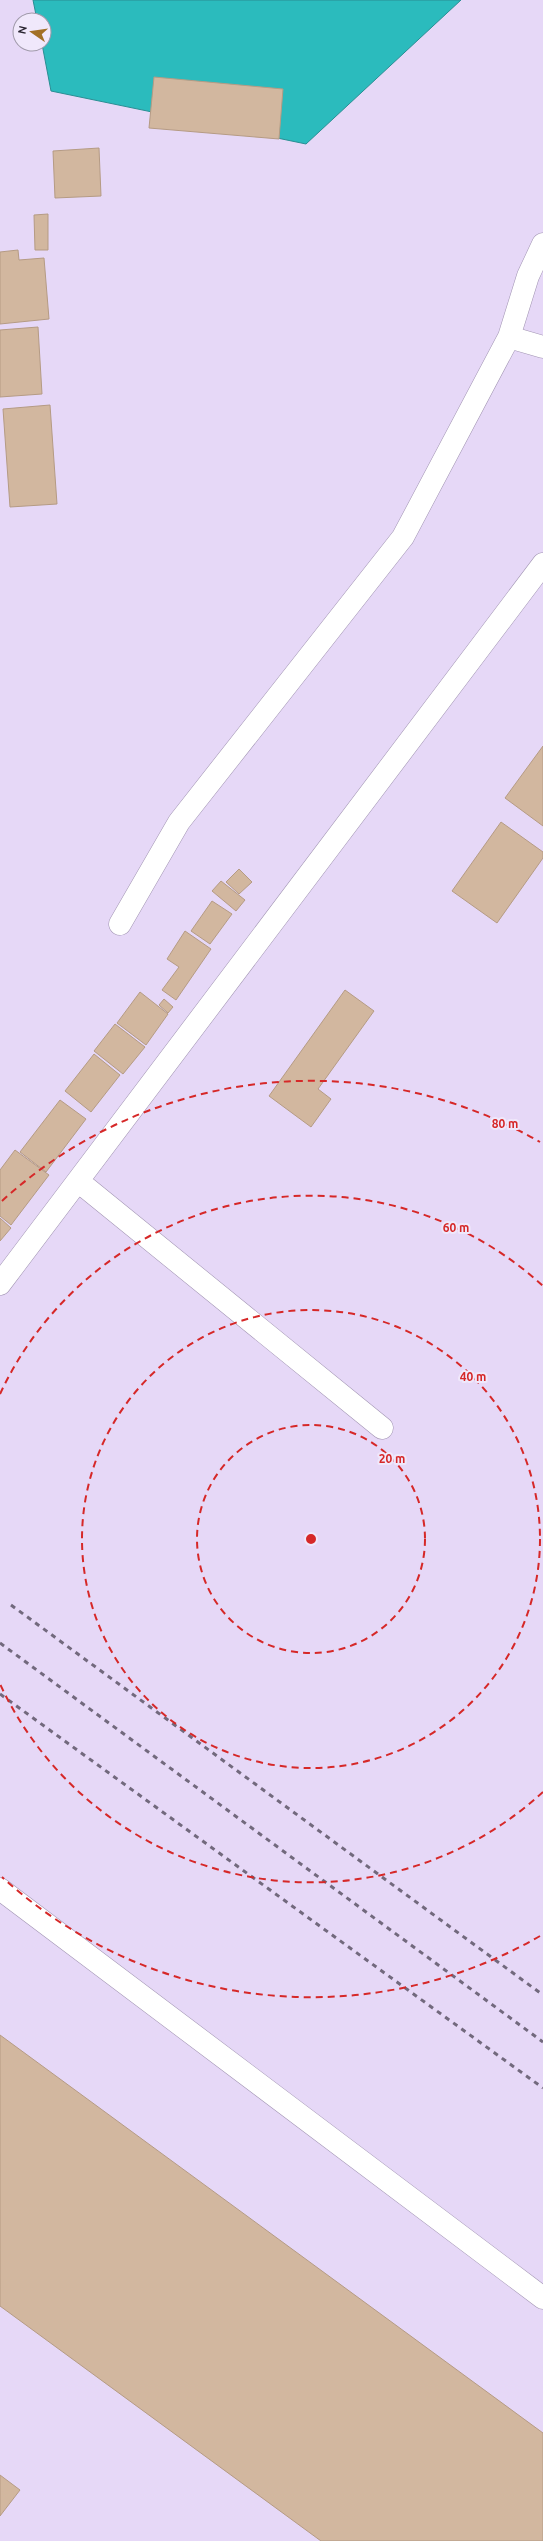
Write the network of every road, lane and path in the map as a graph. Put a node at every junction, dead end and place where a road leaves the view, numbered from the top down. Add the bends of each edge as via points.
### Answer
1 (543, 244) edge
2 (509, 337) junction
3 (543, 347) edge
4 (543, 564) edge
5 (120, 924) dead end
6 (78, 1181) junction
7 (0, 1284) edge
8 (382, 1428) dead end
9 (0, 1889) edge
10 (543, 2298) edge

1 - 2 lane via 528,276
2 - 3 lane
2 - 5 lane via 403,537 179,822
4 - 6 lane
6 - 7 lane
6 - 8 lane
9 - 10 lane

